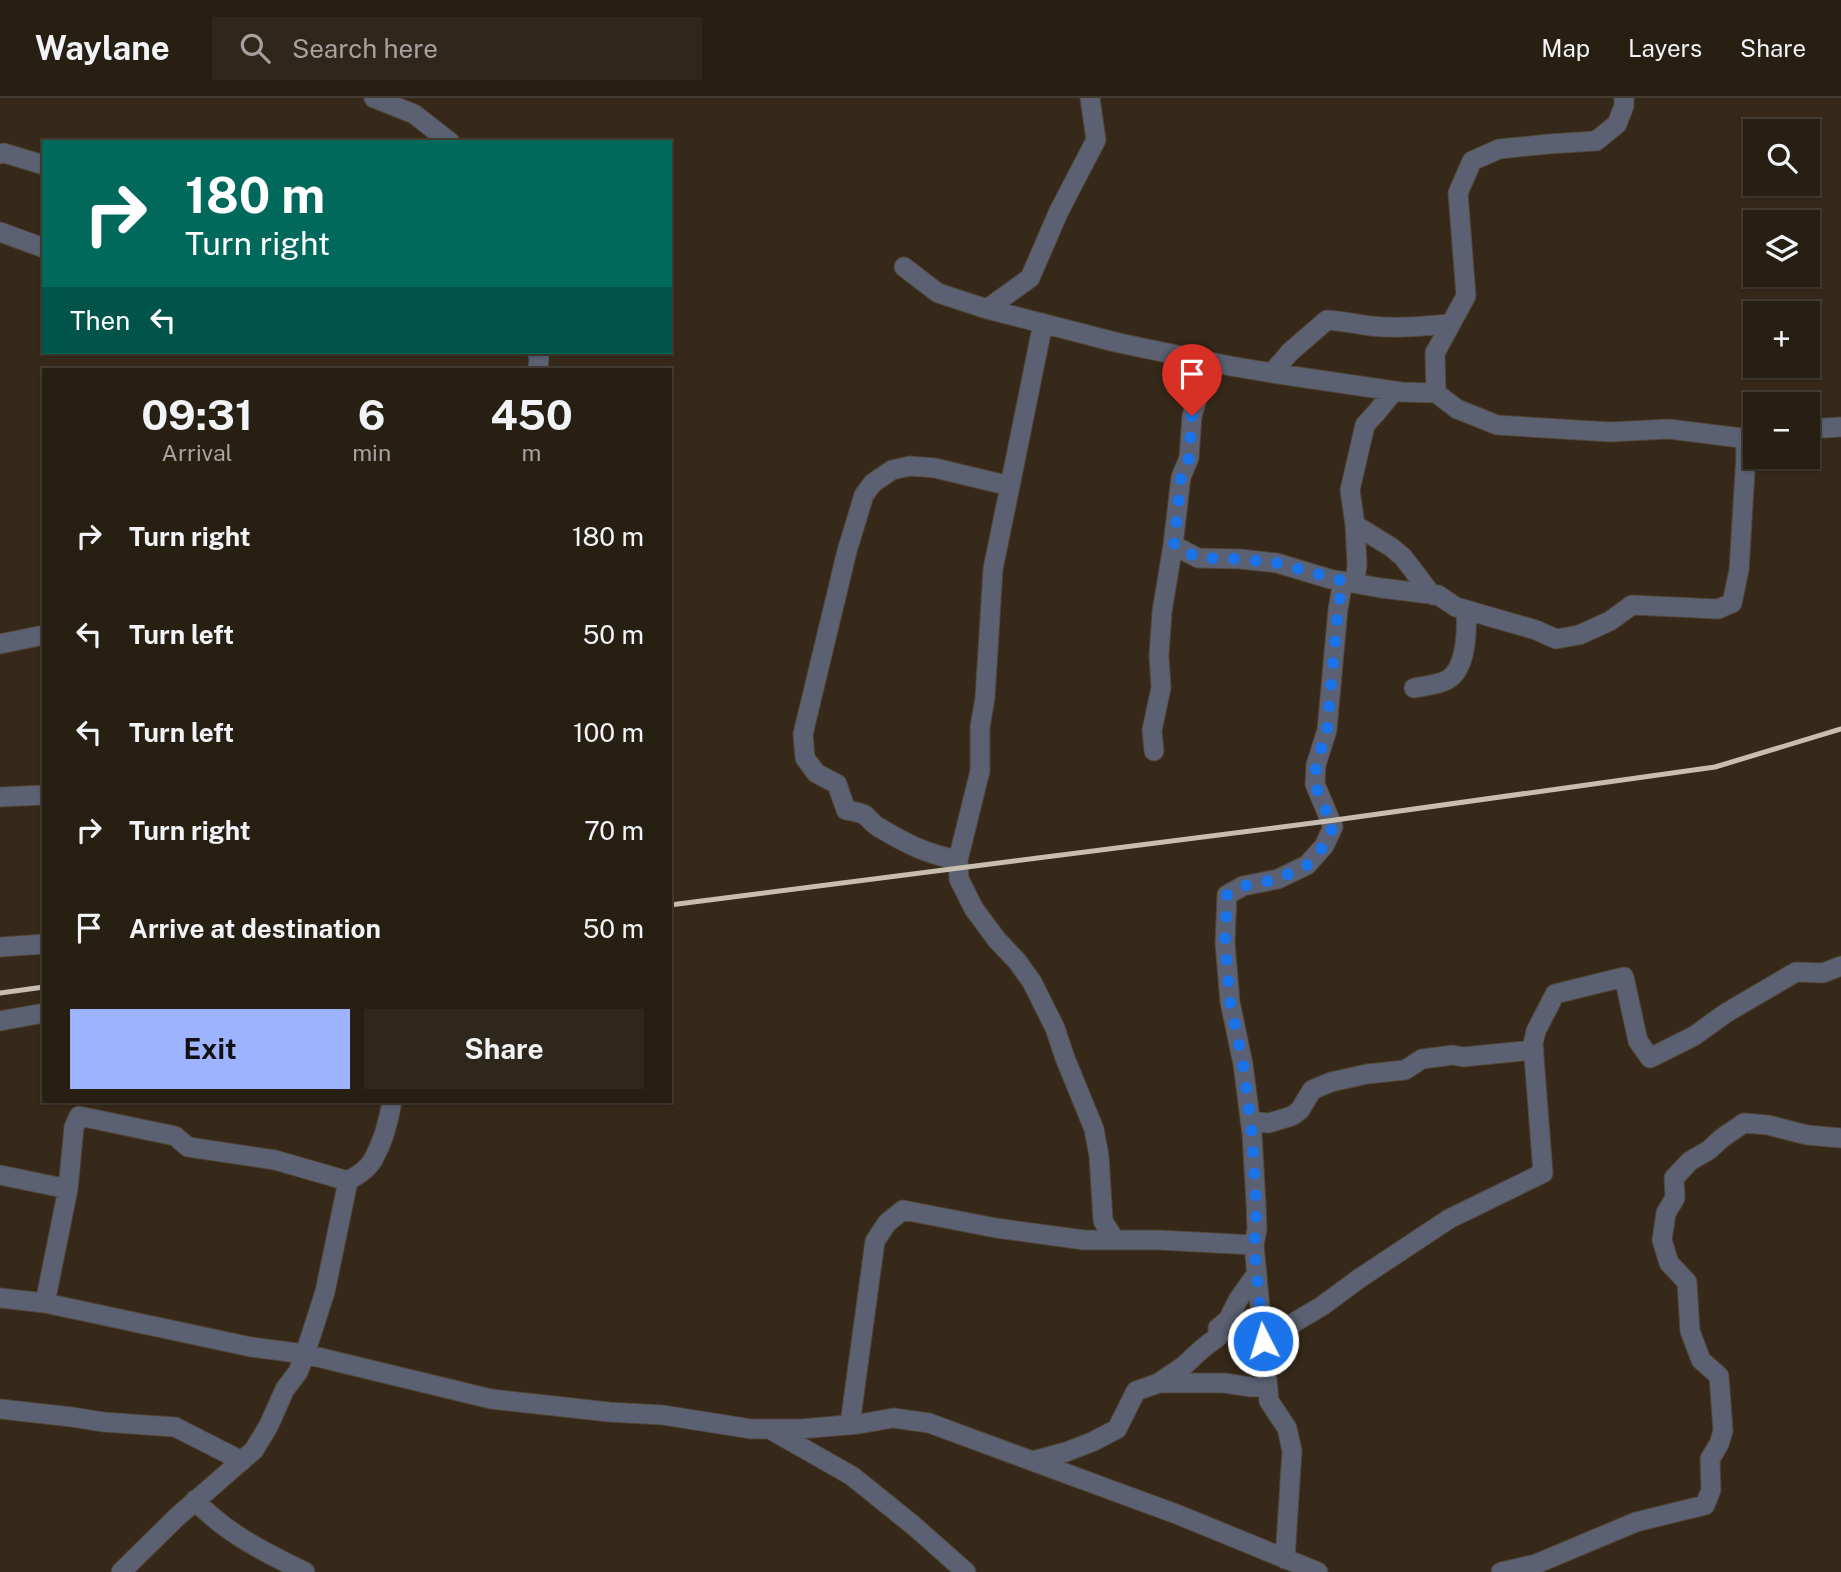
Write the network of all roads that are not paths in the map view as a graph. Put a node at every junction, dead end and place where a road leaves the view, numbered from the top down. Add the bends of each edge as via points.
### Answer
1 (374, 98) edge
2 (1090, 98) edge
3 (1624, 98) edge
4 (447, 140) edge
5 (0, 154) edge
6 (42, 164) edge
7 (0, 232) edge
8 (42, 247) edge
9 (904, 267) dead end
10 (987, 309) junction
11 (1043, 323) junction
12 (1450, 324) junction
13 (1208, 362) junction
14 (1272, 373) junction
15 (1394, 391) junction
16 (1436, 393) junction
17 (1841, 427) edge
18 (1820, 428) edge
19 (1743, 436) edge
20 (1745, 469) edge
21 (1010, 486) junction
22 (1356, 525) junction
23 (1174, 545) junction
24 (1349, 582) junction
25 (1432, 594) junction
26 (1466, 610) junction
27 (42, 635) edge
28 (0, 644) edge
29 (1414, 688) dead end
30 (1154, 751) dead end
31 (42, 795) edge
32 (0, 797) edge
33 (958, 860) junction
34 (42, 944) edge
35 (0, 947) edge
36 (1841, 965) edge
37 (42, 1013) edge
38 (0, 1021) edge
39 (1534, 1050) junction
40 (391, 1103) edge
41 (1250, 1121) junction
42 (1841, 1138) edge
43 (0, 1175) edge
44 (348, 1181) junction
45 (68, 1189) junction
46 (1115, 1240) junction
47 (1254, 1245) junction
48 (1257, 1273) junction
49 (0, 1298) edge
50 (45, 1303) junction
51 (1263, 1341) junction
52 (305, 1354) junction
53 (1159, 1383) junction
54 (1267, 1387) junction
55 (0, 1409) edge
56 (850, 1424) junction
57 (770, 1429) junction
58 (242, 1461) junction
59 (1033, 1461) junction
60 (195, 1500) junction
61 (1285, 1559) junction
62 (121, 1572) edge
63 (305, 1572) edge
64 (966, 1572) edge
65 (1318, 1572) edge
66 (1502, 1572) edge

1 - 4 street via 414,114
2 - 10 street via 1096,140 1030,278
3 - 12 street via 1617,124 1596,141 1499,149 1472,161 1458,193 1466,296
5 - 6 street
7 - 8 street
9 - 10 street via 938,293
10 - 11 street
11 - 13 street
11 - 21 street
12 - 14 street via 1371,326 1327,320
12 - 16 street via 1435,352
13 - 14 street
13 - 23 street via 1192,416
14 - 15 street
15 - 16 street
15 - 22 street via 1365,425 1350,490
16 - 19 street via 1457,409 1497,425 1610,432 1669,429
17 - 18 street
20 - 26 street via 1739,570 1732,603 1718,609 1632,605 1579,635 1556,639
21 - 33 street via 993,569 980,771
21 - 33 street via 910,466 892,470 873,483 864,495 847,551 803,734 805,758 816,773 837,785 846,810 864,814 915,849
22 - 24 street via 1357,564
22 - 25 street via 1403,557
23 - 24 street via 1198,558 1277,563
23 - 30 street via 1162,612
24 - 25 street
24 - 41 street via 1338,609 1327,730 1316,765 1315,785 1333,827 1307,865 1227,895 1230,1002
25 - 26 street
26 - 29 street via 1458,669 1448,680
27 - 28 street
31 - 32 street
33 - 46 street via 959,879 974,909 1032,982 1055,1028 1094,1129 1103,1221
34 - 35 street
36 - 39 street via 1823,973 1796,972 1694,1037 1650,1058 1638,1041 1624,977 1555,994 1536,1031
37 - 38 street
39 - 41 street via 1422,1059 1405,1070 1367,1074 1312,1090 1292,1116 1269,1123
39 - 51 street via 1543,1173 1449,1219
40 - 44 street via 372,1161
41 - 47 street
42 - 66 street via 1744,1124 1690,1161 1674,1178 1675,1198 1666,1213 1662,1240 1669,1264 1687,1282 1690,1331 1700,1360 1719,1376 1721,1396 1723,1431 1710,1460 1711,1490 1705,1505 1636,1522 1536,1564
43 - 45 street
44 - 45 street via 275,1160 188,1147 175,1136 79,1116
44 - 52 street via 325,1292
45 - 50 street
46 - 47 street
46 - 56 street via 996,1228 903,1210 875,1241
47 - 48 street
48 - 51 street
48 - 53 street via 1228,1320 1218,1328 1218,1336
49 - 50 street
50 - 52 street via 251,1347
51 - 54 street
52 - 57 street via 491,1399
52 - 58 street via 269,1425
53 - 54 street
53 - 59 street via 1136,1391 1117,1429
54 - 61 street via 1269,1401 1287,1428 1292,1451
55 - 58 street via 175,1427
56 - 57 street
56 - 59 street via 893,1418 929,1423
57 - 64 street via 852,1476
58 - 60 street
59 - 61 street
60 - 62 street
60 - 63 street via 210,1517 239,1536
61 - 65 street

